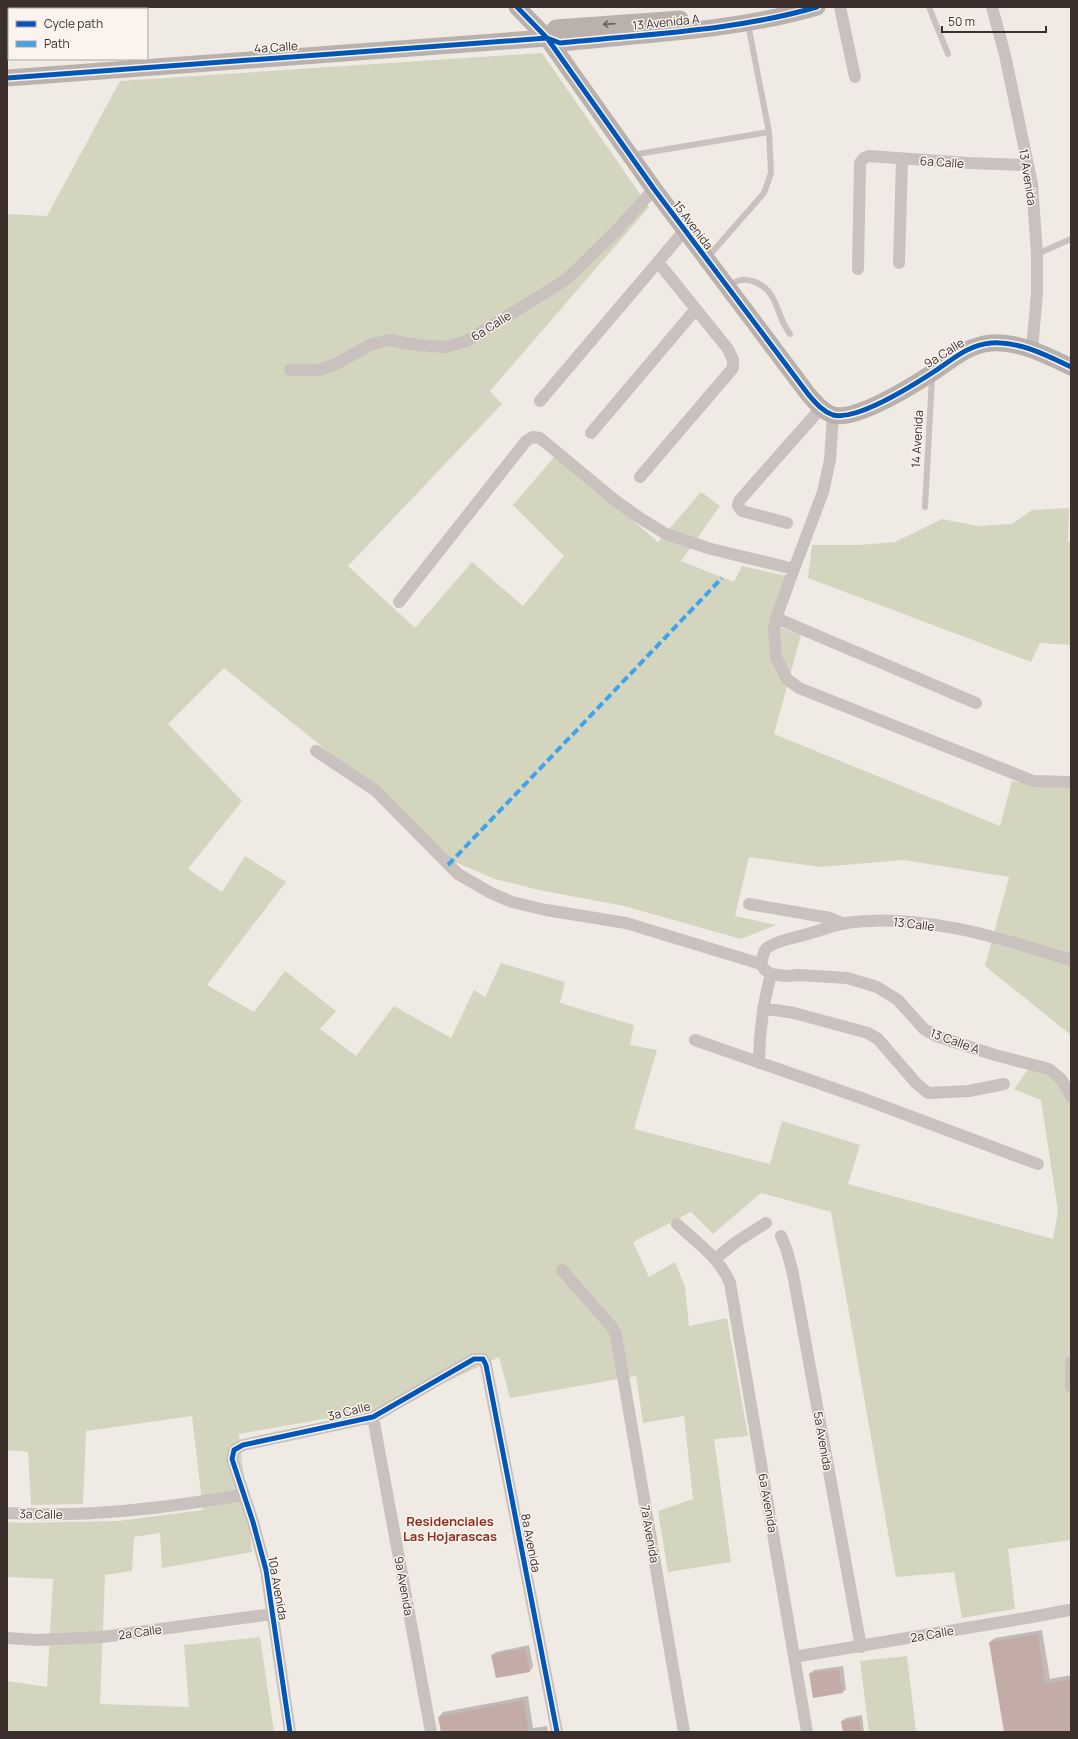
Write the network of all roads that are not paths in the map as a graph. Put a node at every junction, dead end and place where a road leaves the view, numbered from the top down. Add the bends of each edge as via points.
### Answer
1 (517, 7) edge
2 (773, 7) edge
3 (817, 7) edge
4 (840, 7) edge
5 (929, 7) edge
6 (992, 7) edge
7 (748, 23) junction
8 (547, 38) junction
9 (948, 54) dead end
10 (855, 77) dead end
11 (7, 78) edge
12 (769, 132) junction
13 (630, 155) junction
14 (902, 159) junction
15 (1027, 165) junction
16 (654, 189) junction
17 (685, 230) junction
18 (1071, 239) edge
19 (1037, 254) junction
20 (706, 260) junction
21 (658, 262) junction
22 (899, 263) dead end
23 (858, 269) dead end
24 (728, 287) junction
25 (696, 309) junction
26 (790, 334) dead end
27 (1032, 349) junction
28 (1071, 367) edge
29 (290, 370) dead end
30 (932, 373) junction
31 (540, 401) dead end
32 (827, 411) junction
33 (590, 433) dead end
34 (640, 477) dead end
35 (925, 507) dead end
36 (788, 523) dead end
37 (794, 569) junction
38 (400, 602) dead end
39 (776, 618) junction
40 (976, 702) dead end
41 (316, 751) dead end
42 (1071, 782) edge
43 (749, 904) dead end
44 (844, 924) junction
45 (1071, 960) edge
46 (762, 961) junction
47 (771, 974) junction
48 (763, 1008) junction
49 (695, 1040) dead end
50 (759, 1063) junction
51 (1004, 1084) dead end
52 (1071, 1096) edge
53 (1038, 1164) dead end
54 (677, 1224) dead end
55 (766, 1224) dead end
56 (781, 1236) dead end
57 (715, 1259) junction
58 (562, 1270) dead end
59 (482, 1359) joint
60 (1071, 1362) edge
61 (1071, 1384) edge
62 (373, 1417) junction
63 (234, 1450) joint
64 (243, 1495) junction
65 (7, 1513) edge
66 (1069, 1610) dead end
67 (272, 1614) junction
68 (7, 1638) edge
69 (861, 1646) junction
70 (794, 1657) junction
71 (290, 1732) edge
72 (431, 1732) edge
73 (557, 1732) edge
74 (684, 1732) edge
75 (807, 1732) edge

1 - 8 street
2 -> 8 street, 13 Avenida A via 720,17 556,28
3 - 7 street, 13 Avenida A
4 - 10 street
5 - 9 lane
6 - 15 street, 13 Avenida via 1005,55
7 - 8 street, 13 Avenida A via 560,43
7 - 12 lane
8 - 11 street, 4a Calle
8 - 13 street, 15 Avenida
12 - 13 lane
12 - 20 lane via 771,173 764,194
13 - 16 street, 15 Avenida
14 - 15 street, 6a Calle
14 - 22 street
14 - 23 street, 6a Calle via 870,156 860,163
15 - 19 street, 13 Avenida via 1032,184
16 - 17 street, 15 Avenida
16 - 29 street, 6a Calle via 614,233 567,278 467,341 446,347 389,340 370,345 336,364 318,370
17 - 20 street, 15 Avenida
17 - 21 street
18 - 19 lane
19 - 27 street, 13 Avenida via 1037,293
20 - 24 street, 15 Avenida
21 - 25 street
21 - 31 street
24 - 26 lane via 741,279 763,285 773,296 784,327
24 - 32 street, 15 Avenida via 808,394
25 - 33 street
25 - 34 street via 728,349 733,360 733,368
27 - 28 street, 9a Calle
27 - 30 street, 9a Calle via 991,343 973,347 955,356
30 - 32 street, 9a Calle via 870,407 848,416
30 - 35 lane, 14 Avenida
32 - 36 street via 739,500 738,506 742,511
32 - 37 street via 830,460 824,492
37 - 38 street via 711,549 666,534 616,501 540,438 533,437 526,441
37 - 39 street
39 - 40 street
39 - 42 street via 776,657 787,679 799,688 1033,781
41 - 46 street via 376,791 458,874 512,902 626,923
43 - 44 street via 830,918
44 - 45 street, 13 Calle via 880,920 910,921 997,937
44 - 46 street, 13 Calle via 787,939 768,947 764,951
46 - 47 street via 765,970
47 - 48 street
47 - 52 street, 13 Calle A via 847,978 877,988 898,1000 924,1029 936,1036 1050,1069 1061,1079
48 - 50 street
48 - 51 street via 794,1013 868,1033 878,1039 916,1083 928,1093 969,1091
49 - 50 street
50 - 53 street
54 - 57 street
55 - 57 street via 736,1242
56 - 69 street, 5a Avenida via 788,1251 793,1274
57 - 70 street, 6a Avenida via 730,1283
58 - 74 street, 7a Avenida via 612,1327 616,1335
59 - 62 street, 3a Calle via 474,1359
59 - 73 street, 8a Avenida via 486,1365
60 - 61 street
62 - 63 street, 3a Calle via 243,1445
62 - 72 street, 9a Avenida
63 - 64 street, 10a Avenida via 232,1459
64 - 65 street, 3a Calle via 174,1506 103,1513
64 - 67 street, 10a Avenida via 260,1546
66 - 69 street, 2a Calle
67 - 68 street, 2a Calle via 102,1637 37,1640
67 - 71 street, 10a Avenida
69 - 70 street, 2a Calle
70 - 75 street, 6a Avenida

